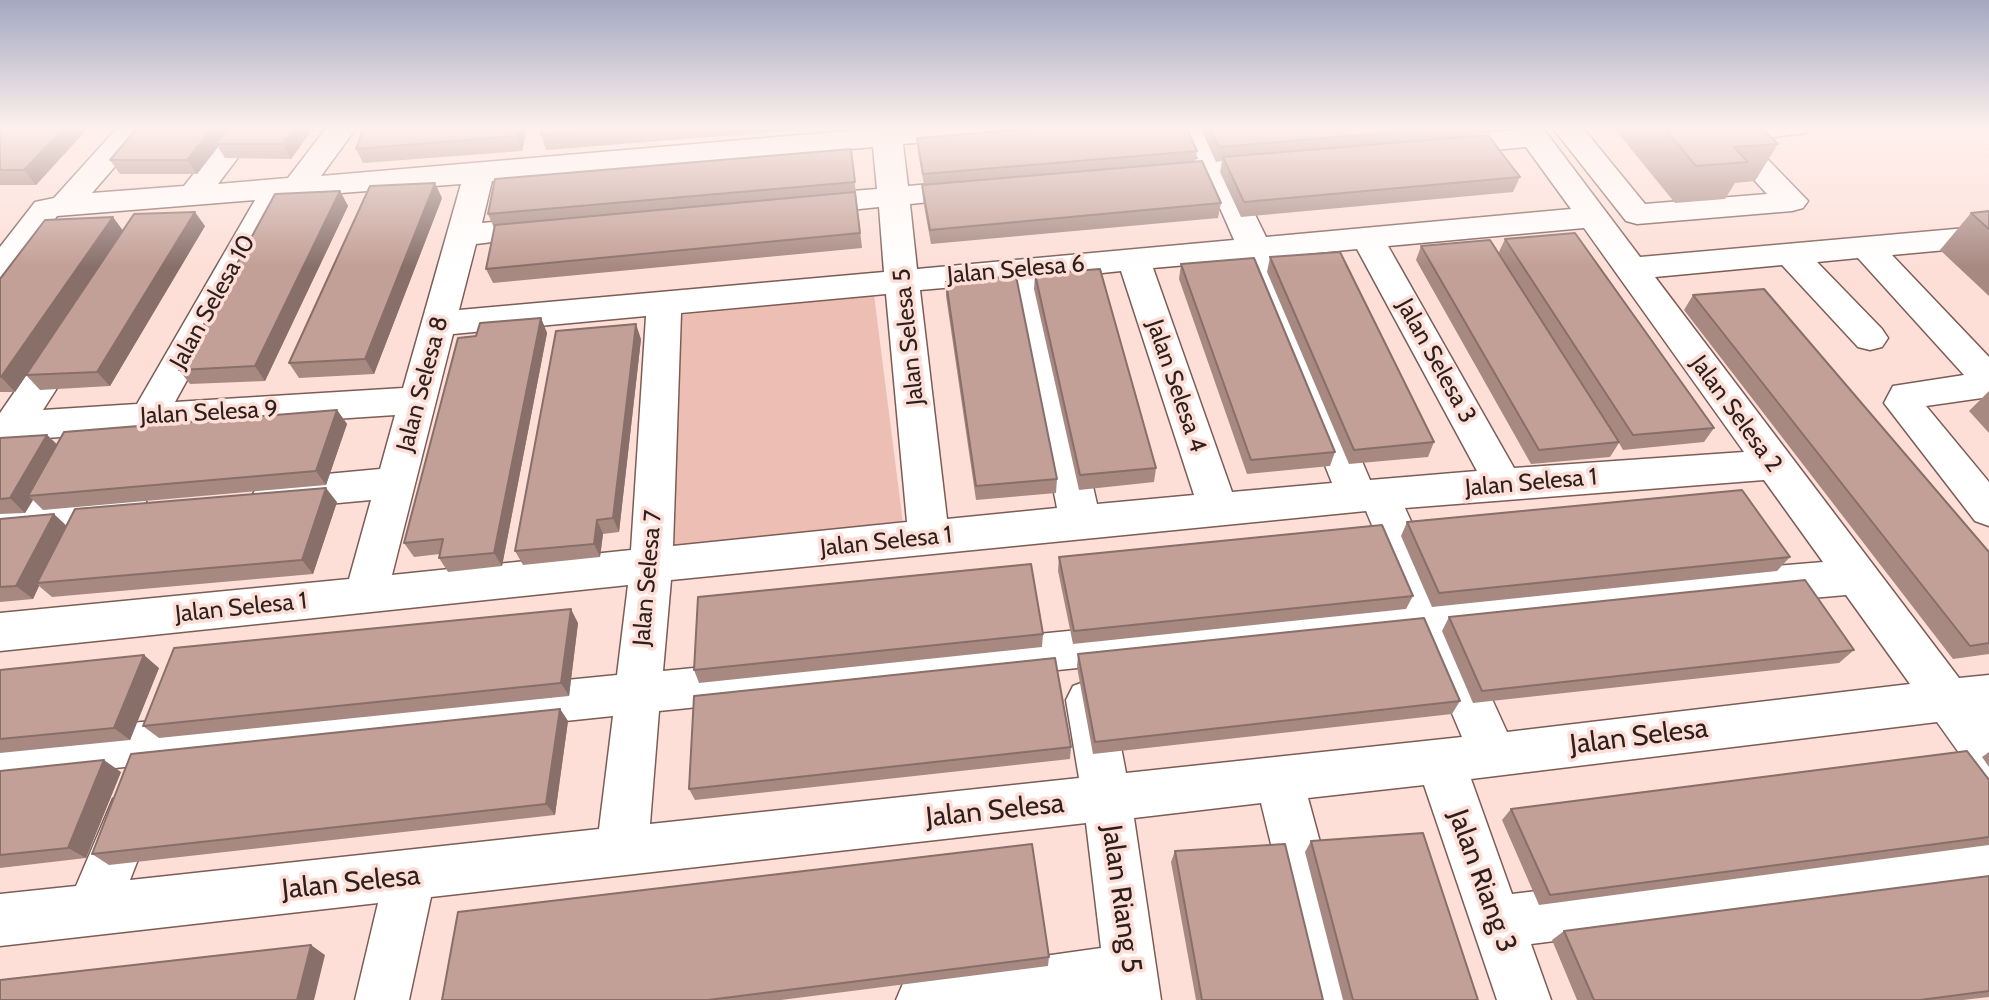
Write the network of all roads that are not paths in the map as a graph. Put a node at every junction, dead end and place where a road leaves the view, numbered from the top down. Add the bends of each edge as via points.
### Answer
1 (479, 173) edge
2 (88, 174) edge
3 (199, 174) edge
4 (300, 174) edge
5 (476, 174) edge
6 (891, 174) edge
7 (1137, 174) edge
8 (1219, 174) edge
9 (1565, 174) edge
10 (1600, 174) edge
11 (1765, 174) edge
12 (1123, 175) edge
13 (1612, 183) junction
14 (1001, 186) edge
15 (288, 187) junction
16 (1572, 187) junction
17 (178, 195) junction
18 (894, 196) junction
19 (56, 207) junction
20 (770, 207) edge
21 (1594, 217) junction
22 (570, 225) edge
23 (137, 235) edge
24 (462, 235) junction
25 (1989, 236) edge
26 (1367, 237) junction
27 (1865, 246) junction
28 (1254, 247) junction
29 (1790, 254) junction
30 (1134, 260) junction
31 (1, 268) edge
32 (1632, 268) junction
33 (1027, 269) junction
34 (904, 280) junction
35 (664, 303) junction
36 (88, 311) edge
37 (438, 324) junction
38 (1870, 338) dead end
39 (418, 400) junction
40 (149, 416) junction
41 (7, 426) edge
42 (1773, 465) junction
43 (396, 483) junction
44 (1504, 485) junction
45 (238, 497) edge
46 (1369, 498) junction
47 (158, 504) edge
48 (1989, 510) edge
49 (1219, 511) junction
50 (0, 519) edge
51 (1066, 536) junction
52 (929, 537) junction
53 (651, 565) junction
54 (1855, 577) junction
55 (366, 594) junction
56 (1070, 603) edge
57 (212, 612) junction
58 (1432, 613) junction
59 (0, 632) edge
60 (1079, 648) junction
61 (195, 655) edge
62 (638, 693) junction
63 (1968, 698) edge
64 (177, 699) edge
65 (160, 742) junction
66 (1494, 755) junction
67 (1989, 756) edge
68 (0, 758) edge
69 (1440, 761) junction
70 (1279, 779) junction
71 (1107, 798) junction
72 (622, 852) junction
73 (1989, 861) edge
74 (410, 876) junction
75 (92, 910) junction
76 (0, 920) edge
77 (1497, 922) junction
78 (1132, 986) edge
79 (382, 1000) edge
80 (923, 1000) edge
81 (1336, 1000) edge
82 (1524, 1000) edge

1 - 24 street, Jalan Selesa 8
2 - 19 street
3 - 17 street
4 - 15 street, Jalan Selesa 10
5 - 15 street via 378,194
6 - 18 street, Jalan Selesa 5
7 - 12 street
8 - 28 street
9 - 16 street, Jalan Selesa 2
10 - 13 street
11 - 13 street via 1792,201 1637,214
13 - 16 street
14 - 18 street
15 - 17 street
15 - 40 street, Jalan Selesa 10
16 - 21 street, Jalan Selesa 2
17 - 19 street
17 - 23 street
18 - 20 street
18 - 34 street, Jalan Selesa 5
19 - 31 street
21 - 26 street, Jalan Selesa 6 via 1485,240
21 - 32 street, Jalan Selesa 2
22 - 24 street
24 - 37 street, Jalan Selesa 8
25 - 27 street
26 - 28 street, Jalan Selesa 6
26 - 44 street, Jalan Selesa 3
27 - 29 street
27 - 48 street via 1986,376 1977,387 1906,395 1903,403
28 - 30 street, Jalan Selesa 6
28 - 46 street
29 - 32 street
29 - 38 street
30 - 33 street, Jalan Selesa 6
30 - 49 street, Jalan Selesa 4
32 - 42 street, Jalan Selesa 2
33 - 34 street, Jalan Selesa 6
33 - 51 street
34 - 35 street, Jalan Selesa 6
34 - 52 street, Jalan Selesa 5
35 - 37 street, Jalan Selesa 6 via 562,328
35 - 53 street, Jalan Selesa 7
36 - 41 street
37 - 39 street, Jalan Selesa 8
39 - 40 street, Jalan Selesa 9 via 288,395
39 - 43 street, Jalan Selesa 8
40 - 41 street, Jalan Selesa 9
42 - 44 street, Jalan Selesa 1 via 1624,461
42 - 54 street, Jalan Selesa 2
43 - 45 street
43 - 55 street, Jalan Selesa 8
44 - 46 street, Jalan Selesa 1
46 - 49 street, Jalan Selesa 1
46 - 58 street
47 - 50 street
49 - 51 street, Jalan Selesa 1
51 - 52 street, Jalan Selesa 1
52 - 53 street, Jalan Selesa 1
53 - 55 street, Jalan Selesa 1 via 522,563
53 - 62 street, Jalan Selesa 7
54 - 58 street
54 - 63 street, Jalan Selesa 2
55 - 57 street, Jalan Selesa 1
56 - 60 street, Jalan Riang 5
57 - 59 street, Jalan Selesa 1
57 - 61 street
58 - 60 street
58 - 66 street
60 - 62 street
60 - 71 street, Jalan Riang 5
62 - 65 street
62 - 72 street, Jalan Selesa 7
63 - 66 street, Jalan Selesa
63 - 67 street, Jalan Selesa 2
64 - 65 street
65 - 68 street
65 - 75 street
66 - 69 street, Jalan Selesa
69 - 70 street, Jalan Selesa
69 - 77 street, Jalan Riang 3
70 - 71 street, Jalan Selesa
70 - 81 street
71 - 72 street, Jalan Selesa
71 - 78 street, Jalan Riang 5
72 - 74 street, Jalan Selesa
73 - 77 street
74 - 75 street, Jalan Selesa
74 - 79 street
75 - 76 street, Jalan Selesa
77 - 82 street, Jalan Riang 3
78 - 80 street

